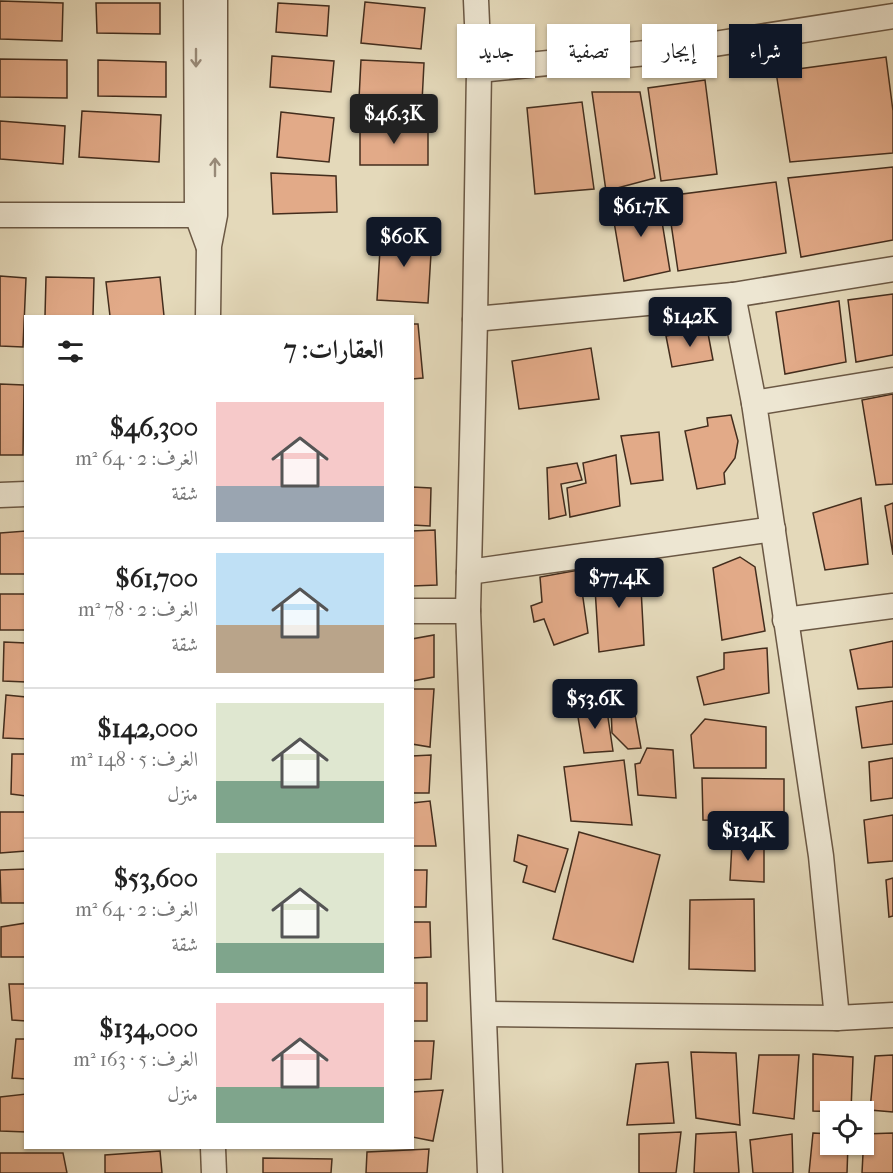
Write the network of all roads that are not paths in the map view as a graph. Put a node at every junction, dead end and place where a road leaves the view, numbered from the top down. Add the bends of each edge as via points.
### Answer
1 (196, 0) edge
2 (215, 0) edge
3 (476, 0) edge
4 (893, 16) edge
5 (477, 24) edge
6 (535, 64) edge
7 (479, 78) edge
8 (0, 215) edge
9 (206, 215) junction
10 (893, 269) edge
11 (733, 295) junction
12 (208, 315) edge
13 (475, 319) junction
14 (893, 380) edge
15 (754, 403) junction
16 (24, 494) edge
17 (0, 495) edge
18 (772, 530) junction
19 (469, 572) junction
20 (893, 606) edge
21 (414, 611) edge
22 (468, 611) junction
23 (785, 620) junction
24 (485, 1014) junction
25 (893, 1015) edge
26 (837, 1018) junction
27 (213, 1149) edge
28 (214, 1173) edge
29 (490, 1173) edge

1 -> 9 street
9 -> 2 street
3 - 5 street
4 - 6 street via 676,50
7 - 13 street
8 - 9 street
9 - 12 street
10 - 11 street
11 - 13 street
11 - 15 street
13 - 19 street
14 - 15 street
15 - 18 street
16 - 17 street
18 - 19 street
18 - 23 street
19 - 22 street
20 - 23 street
21 - 22 street
22 - 24 street
23 - 26 street via 821,856
24 - 26 street
24 - 29 street
25 - 26 street
27 - 28 street

